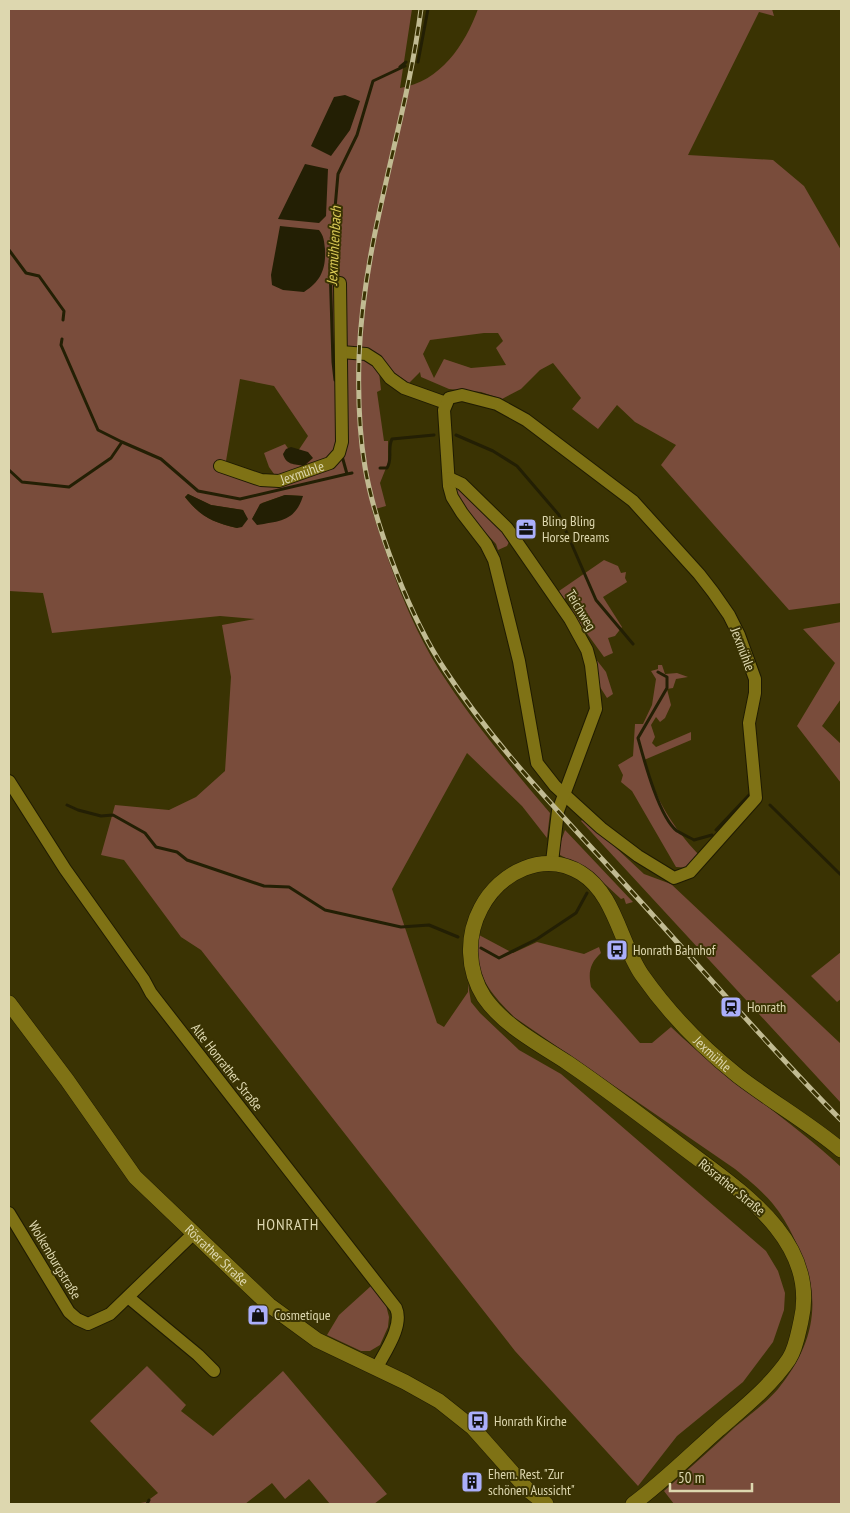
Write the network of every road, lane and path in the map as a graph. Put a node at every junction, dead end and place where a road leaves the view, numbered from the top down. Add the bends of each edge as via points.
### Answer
1 (340, 283) dead end
2 (340, 352) junction
3 (446, 403) junction
4 (220, 466) dead end
5 (449, 478) junction
6 (9, 781) edge
7 (564, 792) junction
8 (552, 862) junction
9 (9, 1003) edge
10 (841, 1150) edge
11 (9, 1213) edge
12 (194, 1233) junction
13 (128, 1297) junction
14 (376, 1369) junction
15 (214, 1371) dead end
16 (546, 1504) edge
17 (633, 1504) edge

1 - 2 street, Jexmühle
2 - 3 street via 366,354 404,388
2 - 4 street, Jexmühle via 342,442 339,453 330,463 279,481 261,480
3 - 5 street, Jexmühle via 444,431
3 - 7 street, Jexmühle via 449,398 462,394 497,404 526,420 633,501 699,574 729,615 755,679 749,724 756,798 690,872 674,878 638,856 601,828
5 - 7 street, Jexmühle via 452,497 494,560 520,661 537,763 554,786
5 - 7 street, Teichweg via 462,484 506,528 570,619 587,650 596,709
6 - 14 street, Alte Honrather Straße via 64,869 151,993 396,1308 399,1315 397,1324
7 - 8 street via 558,811
8 - 10 street, Jexmühle via 579,872 596,886 604,896 641,974 718,1059
8 - 17 street, Rösrather Straße via 522,869 501,883 483,904 470,938 474,974 482,994 518,1030 610,1092 751,1199 782,1235 796,1260 802,1283 804,1308 797,1342 789,1358 767,1386
9 - 12 street, Rösrather Straße via 130,1170
11 - 13 street, Wolkenburgstraße via 69,1312 77,1319 88,1324 103,1318
12 - 13 street, Wolkenburgstraße
12 - 14 street, Rösrather Straße via 293,1324
13 - 15 street
14 - 16 street, Rösrather Straße via 406,1382 467,1423 527,1489

